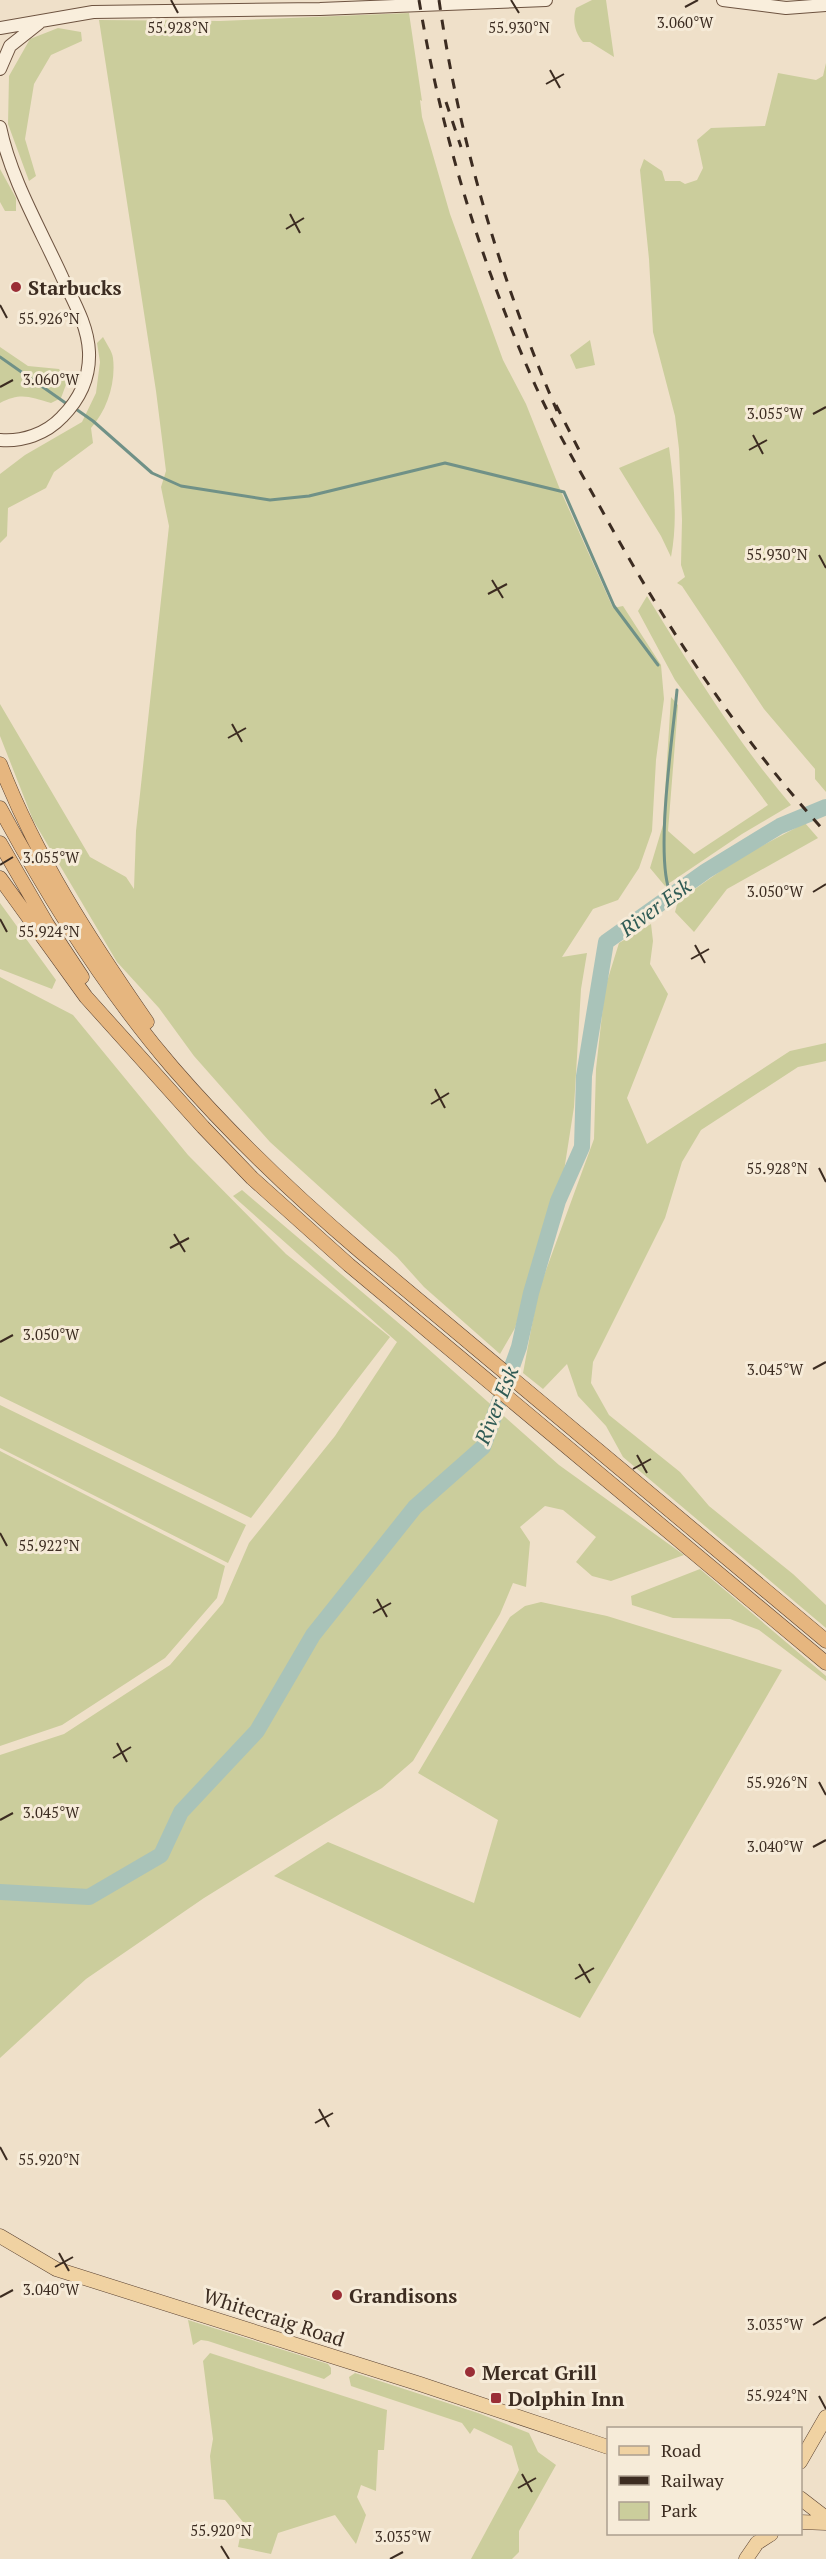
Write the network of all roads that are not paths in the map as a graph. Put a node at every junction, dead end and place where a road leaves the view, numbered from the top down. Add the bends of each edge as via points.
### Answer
1 (546, 0) edge
2 (723, 0) edge
3 (826, 5) edge
4 (40, 22) junction
5 (0, 28) edge
6 (5, 51) edge
7 (0, 69) edge
8 (0, 127) edge
9 (0, 440) edge
10 (14, 441) junction
11 (0, 452) edge
12 (0, 764) edge
13 (0, 808) edge
14 (0, 843) edge
15 (0, 878) edge
16 (148, 1065) junction
17 (192, 1090) junction
18 (826, 1641) edge
19 (826, 1663) edge
20 (0, 2236) edge
21 (826, 2417) edge
22 (607, 2446) edge
23 (802, 2460) edge
24 (802, 2499) edge
25 (826, 2518) edge
26 (802, 2522) edge
27 (826, 2523) edge
28 (758, 2538) edge
29 (746, 2559) edge

1 - 4 main road via 320,9 93,12
2 - 3 main road via 786,8
4 - 5 main road
4 - 6 main road
5 - 6 main road via 9,36
6 - 7 main road
8 - 10 main road via 10,165 80,314 89,353 87,376 72,407 42,432
9 - 10 main road
10 - 11 main road
12 - 17 highway via 15,804 78,920
13 - 17 highway via 79,942 124,1006
14 - 16 highway via 82,978
15 - 16 highway via 86,997
16 - 19 highway via 252,1178 333,1251
17 - 18 highway via 307,1206
20 - 22 main road, Whitecraig Road via 56,2269
21 - 23 main road
24 - 25 main road
26 - 27 main road
28 - 29 main road

